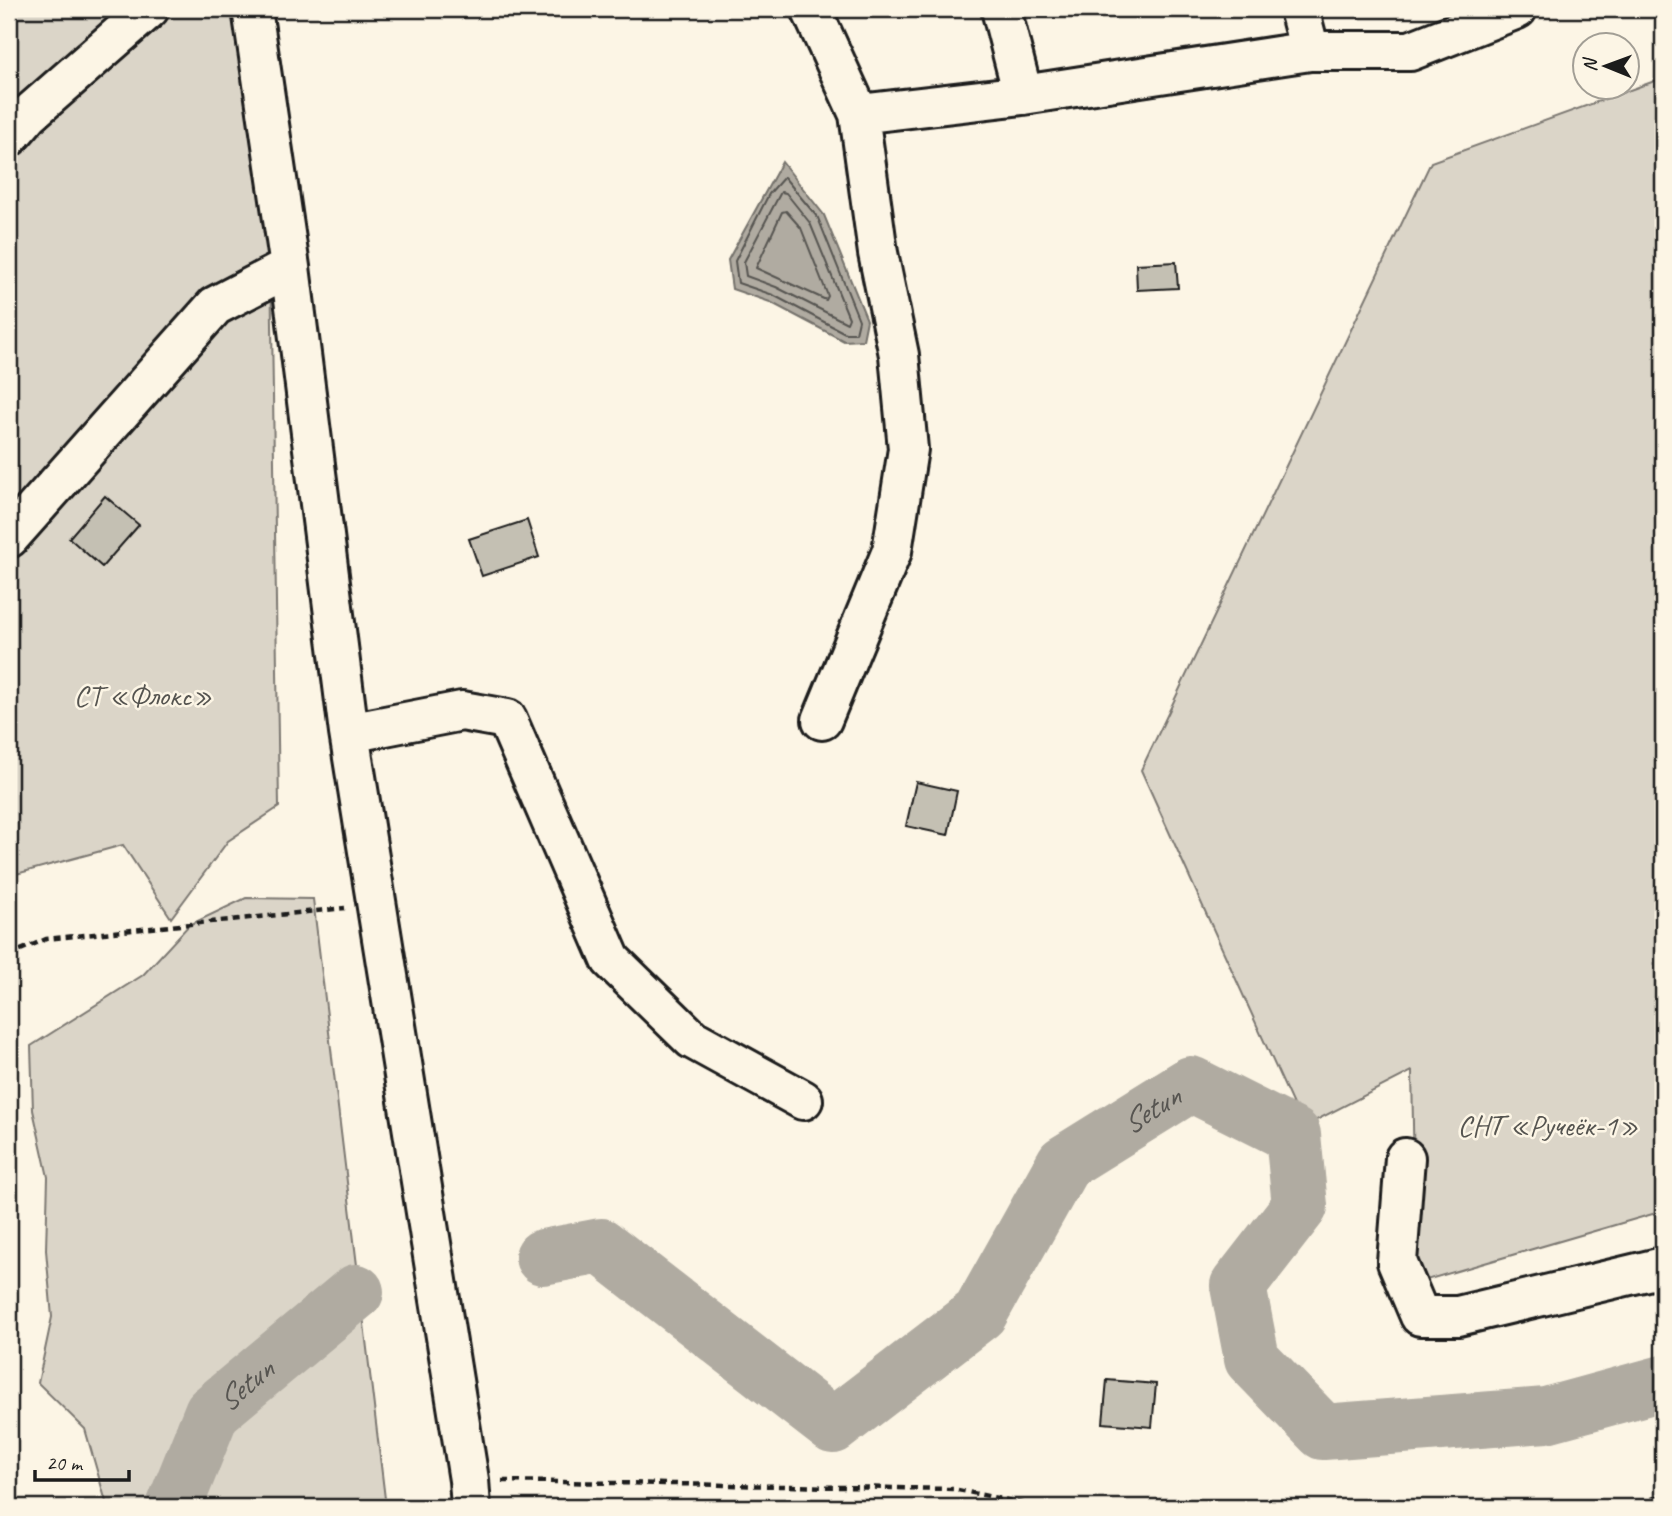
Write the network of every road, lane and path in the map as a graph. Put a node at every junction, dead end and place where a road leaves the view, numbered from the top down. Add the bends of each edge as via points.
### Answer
1 (149, 9) edge
2 (252, 9) edge
3 (811, 9) edge
4 (1001, 9) edge
5 (1299, 9) edge
6 (1517, 9) edge
7 (1310, 51) junction
8 (1023, 96) junction
9 (16, 114) edge
10 (859, 114) junction
11 (290, 267) junction
12 (9, 538) edge
13 (822, 720) dead end
14 (349, 733) junction
15 (377, 905) junction
16 (9, 955) edge
17 (803, 1100) dead end
18 (1405, 1158) dead end
19 (1663, 1267) edge
20 (470, 1494) edge
21 (1663, 1495) edge
22 (1042, 1507) edge
23 (1629, 1507) edge

1 - 9 street
2 - 11 street
3 - 10 street
4 - 8 street
5 - 7 street
6 - 7 street via 1410,51
7 - 8 street
8 - 10 street
10 - 13 street via 878,253 899,355 908,449 892,551
11 - 12 street via 215,306
11 - 14 street
14 - 15 street
14 - 17 street via 462,711 507,719 611,960 692,1039
15 - 16 path via 46,939
15 - 20 street
18 - 19 street via 1397,1262 1420,1316 1458,1316
20 - 22 path via 953,1489
21 - 23 path

